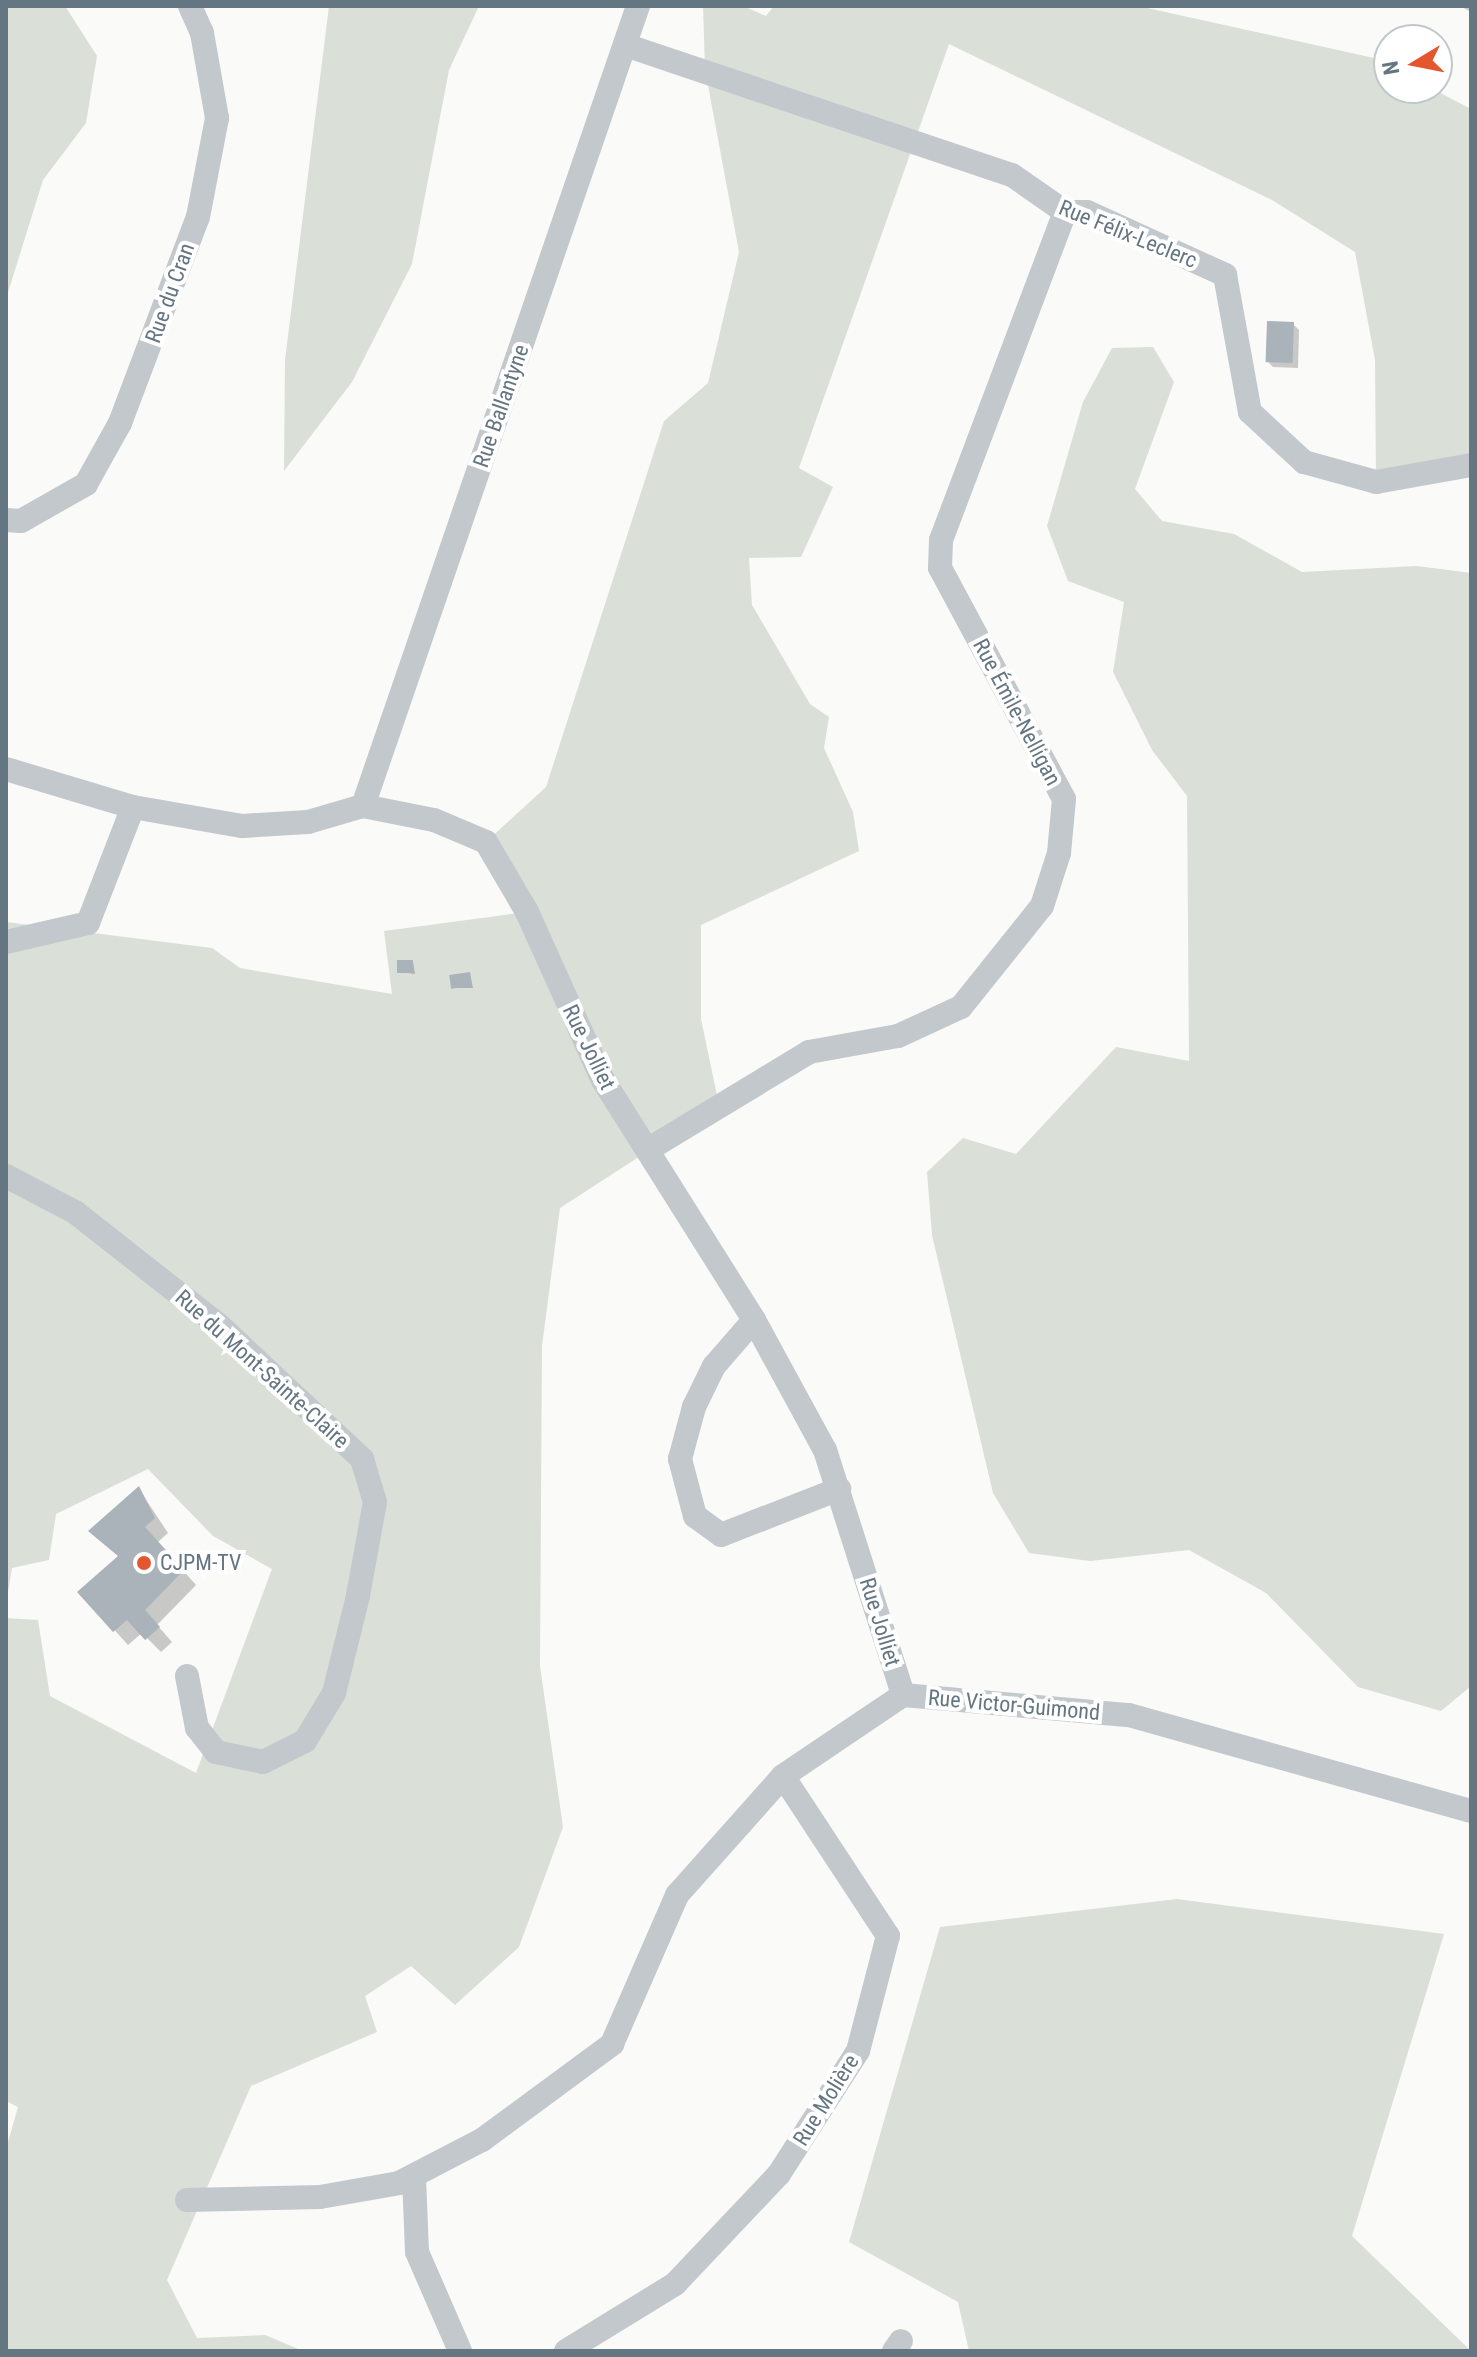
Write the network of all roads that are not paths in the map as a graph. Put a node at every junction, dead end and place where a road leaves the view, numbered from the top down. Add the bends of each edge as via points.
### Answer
1 (190, 6) edge
2 (638, 6) edge
3 (625, 45) junction
4 (1065, 212) junction
5 (1471, 465) edge
6 (6, 520) edge
7 (6, 769) edge
8 (363, 806) junction
9 (133, 807) junction
10 (6, 942) edge
11 (649, 1149) junction
12 (6, 1176) edge
13 (754, 1320) junction
14 (839, 1489) junction
15 (187, 1676) dead end
16 (903, 1695) junction
17 (783, 1776) junction
18 (1471, 1811) edge
19 (414, 2177) junction
20 (187, 2200) dead end
21 (460, 2351) edge
22 (566, 2351) edge

1 - 6 street, Rue du Cran via 202,33 217,118 182,261 120,423 86,484 21,521
2 - 3 street, Rue Ballantyne
3 - 4 street, Rue Félix-Leclerc via 1012,175
3 - 8 street, Rue Ballantyne
4 - 5 street, Rue Félix-Leclerc via 1087,212 1225,275 1250,412 1304,462 1376,482
4 - 11 street, Rue Émile-Nelligan via 940,554 940,568 1064,799 1059,853 1042,906 961,1007 898,1036 809,1052
7 - 9 street, Rue Jolliet
8 - 9 street, Rue Jolliet via 308,822 242,826
8 - 11 street, Rue Jolliet via 434,820 486,842 527,912 603,1080
9 - 10 street via 88,923
11 - 13 street, Rue Jolliet
12 - 15 street, Rue du Mont-Sainte-Claire via 75,1212 208,1317 362,1459 375,1502 358,1596 334,1693 305,1741 263,1762 216,1752 197,1728
13 - 14 street, Rue Jolliet
13 - 14 street via 714,1366 694,1407 680,1459 695,1516 721,1535
14 - 16 street, Rue Jolliet
16 - 17 street, Rue Victor-Guimond
16 - 18 street, Rue Victor-Guimond via 1129,1715
17 - 19 street, Rue Victor-Guimond via 677,1895 612,2044 482,2140
17 - 22 street, Rue Molière via 888,1936 858,2051 779,2174 675,2284
19 - 20 street, Rue Victor-Guimond via 320,2197
19 - 21 street via 417,2252

